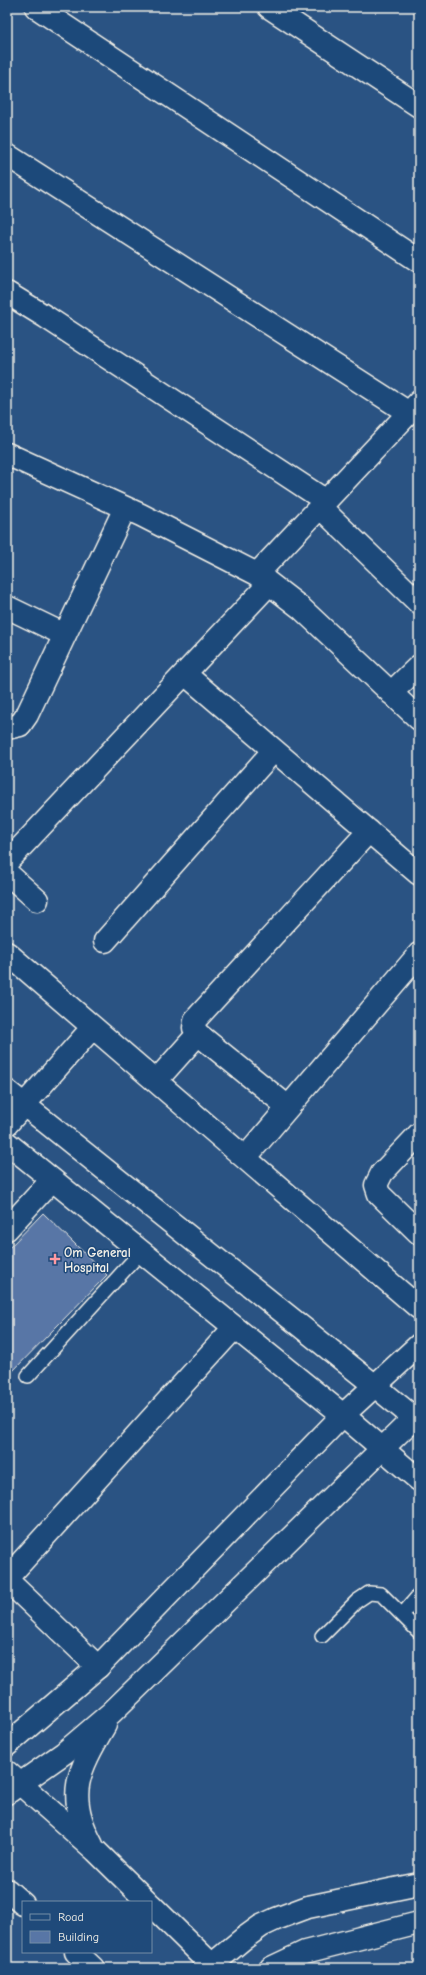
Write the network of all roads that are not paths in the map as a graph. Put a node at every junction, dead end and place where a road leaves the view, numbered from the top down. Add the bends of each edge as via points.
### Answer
1 (36, 7) edge
2 (269, 7) edge
3 (419, 106) edge
4 (7, 155) edge
5 (419, 261) edge
6 (7, 293) edge
7 (414, 408) edge
8 (7, 454) edge
9 (323, 504) junction
10 (125, 508) junction
11 (263, 579) junction
12 (419, 603) edge
13 (7, 607) edge
14 (65, 635) junction
15 (419, 666) edge
16 (185, 674) junction
17 (391, 693) junction
18 (419, 719) edge
19 (7, 728) edge
20 (274, 750) junction
21 (369, 831) junction
22 (7, 862) edge
23 (7, 873) edge
24 (419, 874) edge
25 (36, 900) dead end
26 (105, 941) dead end
27 (7, 953) edge
28 (419, 954) edge
29 (93, 1027) junction
30 (198, 1034) junction
31 (156, 1081) junction
32 (15, 1098) edge
33 (288, 1107) junction
34 (7, 1124) edge
35 (419, 1134) edge
36 (7, 1143) edge
37 (245, 1158) junction
38 (52, 1180) junction
39 (7, 1229) edge
40 (419, 1233) edge
41 (141, 1252) junction
42 (419, 1308) edge
43 (234, 1328) junction
44 (419, 1345) edge
45 (28, 1376) dead end
46 (374, 1385) junction
47 (343, 1415) junction
48 (417, 1418) edge
49 (384, 1449) junction
50 (419, 1480) edge
51 (7, 1579) edge
52 (419, 1595) edge
53 (402, 1615) junction
54 (419, 1632) edge
55 (322, 1636) dead end
56 (98, 1667) junction
57 (111, 1713) junction
58 (7, 1745) edge
59 (11, 1783) edge
60 (96, 1851) junction
61 (419, 1884) edge
62 (7, 1890) edge
63 (147, 1901) edge
64 (22, 1903) edge
65 (152, 1906) edge
66 (419, 1923) edge
67 (77, 1953) edge
68 (211, 1967) edge
69 (93, 1968) edge
70 (271, 1968) edge

1 - 5 street
2 - 3 street
4 - 7 street
6 - 9 street
7 - 9 street
8 - 10 street
9 - 11 street
9 - 12 street
10 - 11 street via 216,552
10 - 14 street
11 - 16 street
11 - 17 street via 301,608
13 - 14 street
14 - 19 street via 27,715 20,725
15 - 17 street
16 - 20 street
16 - 22 street
17 - 18 street
20 - 21 street
20 - 26 street
21 - 24 street
21 - 30 street via 195,1020 194,1028
23 - 25 street
27 - 29 street
28 - 33 street
29 - 31 street
29 - 32 street
30 - 31 street
30 - 33 street
31 - 37 street
32 - 34 street
32 - 46 street
33 - 37 street
35 - 40 street via 382,1173 376,1185 378,1194
36 - 38 street
37 - 42 street
38 - 39 street
38 - 41 street
41 - 43 street
41 - 45 lane
43 - 47 street
43 - 51 street
44 - 46 street
46 - 47 street
46 - 48 street
47 - 49 street
47 - 56 street
48 - 49 street
49 - 50 street
49 - 57 street
51 - 56 street
52 - 53 lane
53 - 54 lane
53 - 55 lane via 381,1594 369,1593
56 - 58 street
57 - 59 street via 64,1753
57 - 60 street via 82,1766 76,1795 81,1825
59 - 60 street
60 - 63 street
61 - 68 street via 308,1907 262,1926
62 - 64 street
65 - 68 street
66 - 70 street via 305,1952
67 - 69 street

